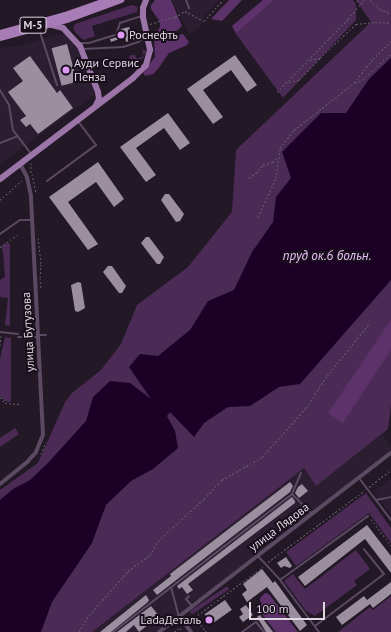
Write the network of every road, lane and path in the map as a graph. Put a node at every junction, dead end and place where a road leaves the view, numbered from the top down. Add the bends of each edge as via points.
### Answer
1 (108, 0) edge
2 (121, 0) edge
3 (146, 0) edge
4 (186, 0) edge
5 (223, 0) edge
6 (357, 0) edge
7 (364, 0) edge
8 (370, 0) edge
9 (360, 4) junction
10 (189, 8) dead end
11 (391, 14) edge
12 (143, 16) junction
13 (66, 18) junction
14 (391, 23) edge
15 (51, 25) junction
16 (145, 25) junction
17 (39, 28) junction
18 (148, 36) junction
19 (1, 37) edge
20 (74, 38) junction
21 (391, 41) edge
22 (81, 49) junction
23 (391, 54) edge
24 (320, 58) junction
25 (310, 60) junction
26 (288, 82) junction
27 (354, 83) junction
28 (57, 85) dead end
29 (0, 90) edge
30 (277, 92) dead end
31 (95, 107) junction
32 (77, 120) junction
33 (18, 136) junction
34 (0, 142) edge
35 (32, 155) junction
36 (279, 156) junction
37 (20, 164) junction
38 (249, 178) dead end
39 (0, 179) edge
40 (23, 179) dead end
41 (47, 181) dead end
42 (36, 194) dead end
43 (0, 200) edge
44 (258, 217) dead end
45 (33, 220) junction
46 (0, 234) edge
47 (17, 235) dead end
48 (38, 237) dead end
49 (0, 247) edge
50 (39, 278) dead end
51 (369, 324) dead end
52 (1, 332) edge
53 (46, 335) dead end
54 (38, 336) junction
55 (0, 345) edge
56 (0, 397) edge
57 (20, 404) dead end
58 (391, 453) edge
59 (391, 470) edge
60 (301, 473) dead end
61 (359, 478) junction
62 (0, 484) edge
63 (367, 488) junction
64 (292, 494) junction
65 (391, 497) edge
66 (376, 500) junction
67 (312, 514) junction
68 (368, 516) joint
69 (391, 520) edge
70 (391, 546) edge
71 (364, 549) dead end
72 (258, 555) junction
73 (266, 564) junction
74 (280, 580) junction
75 (171, 587) junction
76 (189, 596) dead end
77 (192, 606) junction
78 (179, 616) junction
79 (315, 626) junction
80 (78, 632) edge
81 (113, 632) edge
82 (159, 632) edge
83 (174, 632) edge
84 (183, 632) edge
85 (191, 632) edge
86 (206, 632) edge
87 (244, 632) edge
88 (264, 632) edge
89 (320, 632) edge

1 - 13 highway, М-5
2 - 13 highway, М-5
3 - 12 main road
4 - 10 lane
5 - 16 path via 204,21 184,12
6 - 9 path
7 - 9 path
8 - 11 path
9 - 25 path
12 - 16 main road
12 - 20 lane via 120,23 116,35 86,44
13 - 15 highway, М-5
13 - 19 highway, М-5
13 - 20 main road
14 - 24 path via 356,24
15 - 17 highway, М-5
15 - 20 main road via 63,28
16 - 18 main road
17 - 19 highway, М-5
17 - 28 lane
18 - 22 lane via 123,47
18 - 31 main road via 150,50 146,65
20 - 22 main road
21 - 27 path
22 - 31 main road via 98,92 99,99
23 - 27 path via 362,80
24 - 25 path
24 - 26 path via 299,80
25 - 26 path
26 - 30 path
27 - 36 path via 294,130 280,148
29 - 33 lane via 9,105 12,127
31 - 32 main road
32 - 35 main road
32 - 41 lane via 96,145
33 - 34 lane
33 - 35 lane
35 - 37 main road
35 - 42 path via 30,166
36 - 38 path via 263,165
36 - 44 path via 276,178
37 - 39 main road
37 - 45 street, улица Бутузова via 29,183
40 - 43 path
45 - 46 lane via 20,220
45 - 54 street, улица Бутузова
47 - 49 path
48 - 50 path via 41,264
51 - 80 path via 327,376 306,408 262,457 222,480 158,541 150,555 128,572 89,615
52 - 54 lane via 18,336
52 - 55 path
53 - 54 lane
54 - 62 street, улица Бутузова via 43,416 41,443 28,461
56 - 57 path via 5,403
58 - 61 street, улица Лядова
59 - 63 path
60 - 64 lane
61 - 63 lane
61 - 67 street, улица Лядова
63 - 66 lane
63 - 73 path
64 - 67 lane
64 - 75 lane
65 - 66 lane
66 - 69 lane
67 - 72 street, улица Лядова
68 - 70 path
68 - 74 lane
71 - 79 lane via 384,574
72 - 73 lane
72 - 77 street, улица Лядова
73 - 74 lane
73 - 86 path via 196,617
74 - 79 lane
75 - 78 lane
75 - 81 lane
76 - 77 lane via 186,599
77 - 78 street, улица Лядова
78 - 82 street, улица Лядова
78 - 85 street
79 - 89 lane
83 - 84 path via 180,627
87 - 88 lane via 256,622

